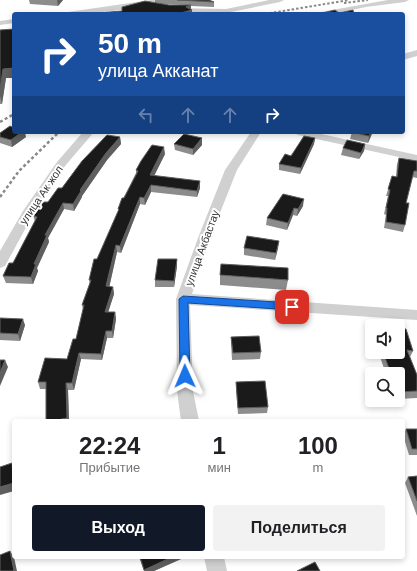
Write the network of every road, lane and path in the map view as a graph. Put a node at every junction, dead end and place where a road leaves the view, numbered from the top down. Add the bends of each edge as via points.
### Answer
1 (162, 0) edge
2 (280, 0) edge
3 (405, 0) edge
4 (142, 4) junction
5 (83, 12) edge
6 (330, 12) edge
7 (12, 21) edge
8 (0, 23) edge
9 (417, 54) edge
10 (405, 57) edge
11 (87, 134) edge
12 (255, 134) edge
13 (307, 134) edge
14 (417, 158) edge
15 (0, 263) edge
16 (183, 299) junction
17 (417, 316) edge
18 (190, 419) edge
19 (214, 559) edge
20 (217, 571) edge

1 - 4 street
2 - 4 street via 226,11 161,9
3 - 6 street via 366,4
4 - 5 street
7 - 8 street
9 - 10 street
11 - 15 street, улица Ак жол via 61,164 29,210
12 - 16 street, улица Акбастау via 231,170
13 - 14 street
16 - 17 street
16 - 18 street, улица Акбастау via 185,391
19 - 20 street

